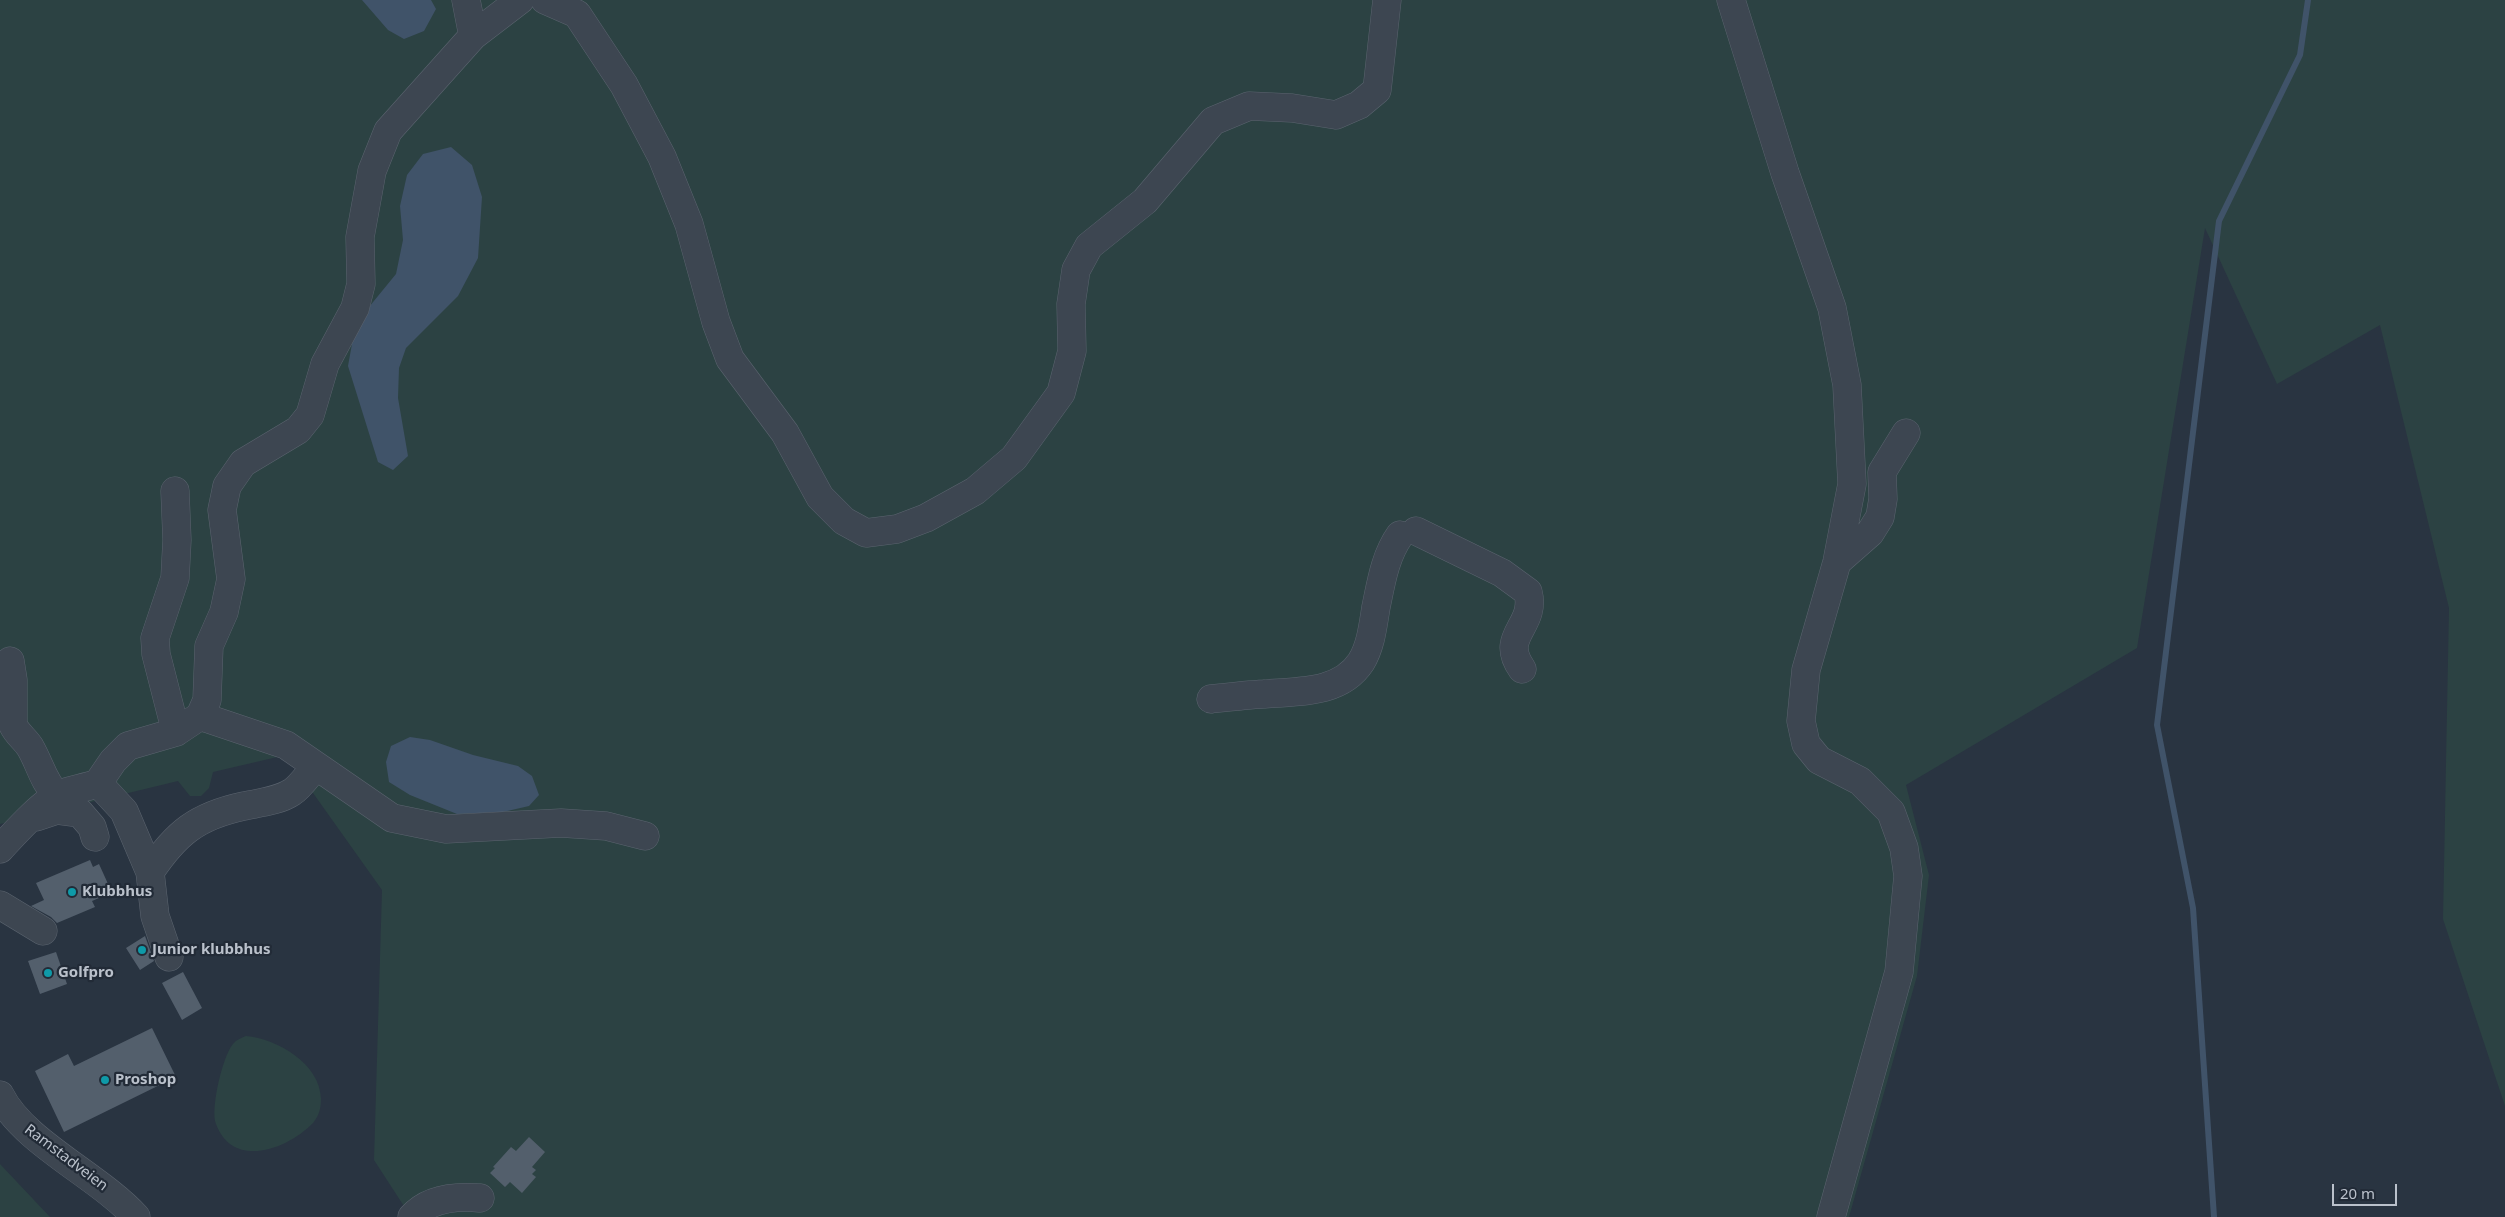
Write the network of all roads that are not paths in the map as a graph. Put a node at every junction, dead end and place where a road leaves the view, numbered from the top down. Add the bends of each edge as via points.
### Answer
1 (466, 0) edge
2 (520, 0) edge
3 (545, 0) edge
4 (1387, 0) edge
5 (1731, 0) edge
6 (473, 36) junction
7 (1906, 433) dead end
8 (175, 491) dead end
9 (1837, 562) junction
10 (10, 661) dead end
11 (1522, 669) dead end
12 (1211, 699) dead end
13 (200, 716) junction
14 (176, 732) junction
15 (315, 767) junction
16 (98, 784) junction
17 (57, 796) junction
18 (28, 821) junction
19 (645, 836) dead end
20 (95, 837) dead end
21 (0, 849) edge
22 (150, 872) junction
23 (0, 906) edge
24 (43, 931) dead end
25 (169, 957) dead end
26 (0, 1095) edge
27 (480, 1198) dead end
28 (136, 1217) edge
29 (412, 1217) edge
30 (1831, 1217) edge

1 - 6 street
2 - 6 street
3 - 4 street via 576,14 624,85 662,157 689,224 716,322 730,359 785,433 820,496 844,521 866,533 896,529 926,518 974,491 1014,458 1062,394 1072,350 1071,304 1076,270 1089,246 1145,201 1213,121 1249,106 1336,115 1359,105 1377,90
5 - 9 street via 1785,174 1832,308 1847,385 1852,484
6 - 13 street via 388,131 372,171 360,237 361,284 355,308 325,364 310,415 298,430 242,463 227,486 222,510 231,579 224,612 209,646 207,700
7 - 9 street via 1882,472 1880,516 1870,533
8 - 14 street via 175,578 155,638 156,654
9 - 30 street via 1806,670 1801,721 1806,744 1819,760 1860,781 1891,812 1904,848 1908,876 1899,972
10 - 17 street via 13,725 30,746 45,780
11 - 12 street via 1516,661 1513,647 1530,614 1528,592 1502,574 1408,533 1393,545 1385,566 1368,647 1355,671 1344,680 1303,692
13 - 14 street
13 - 15 street via 286,746
14 - 16 street via 128,746
15 - 19 street via 392,818 400,820 446,829 561,823 606,826
15 - 22 street via 292,792 218,812 184,830
16 - 17 street
16 - 22 street via 124,811
17 - 18 street
18 - 20 street via 57,810 80,812 92,827
18 - 21 street
22 - 25 street via 155,916
23 - 24 street
26 - 28 street, Ramstadveien via 10,1112 30,1132 111,1192
27 - 29 street via 448,1198 419,1210

